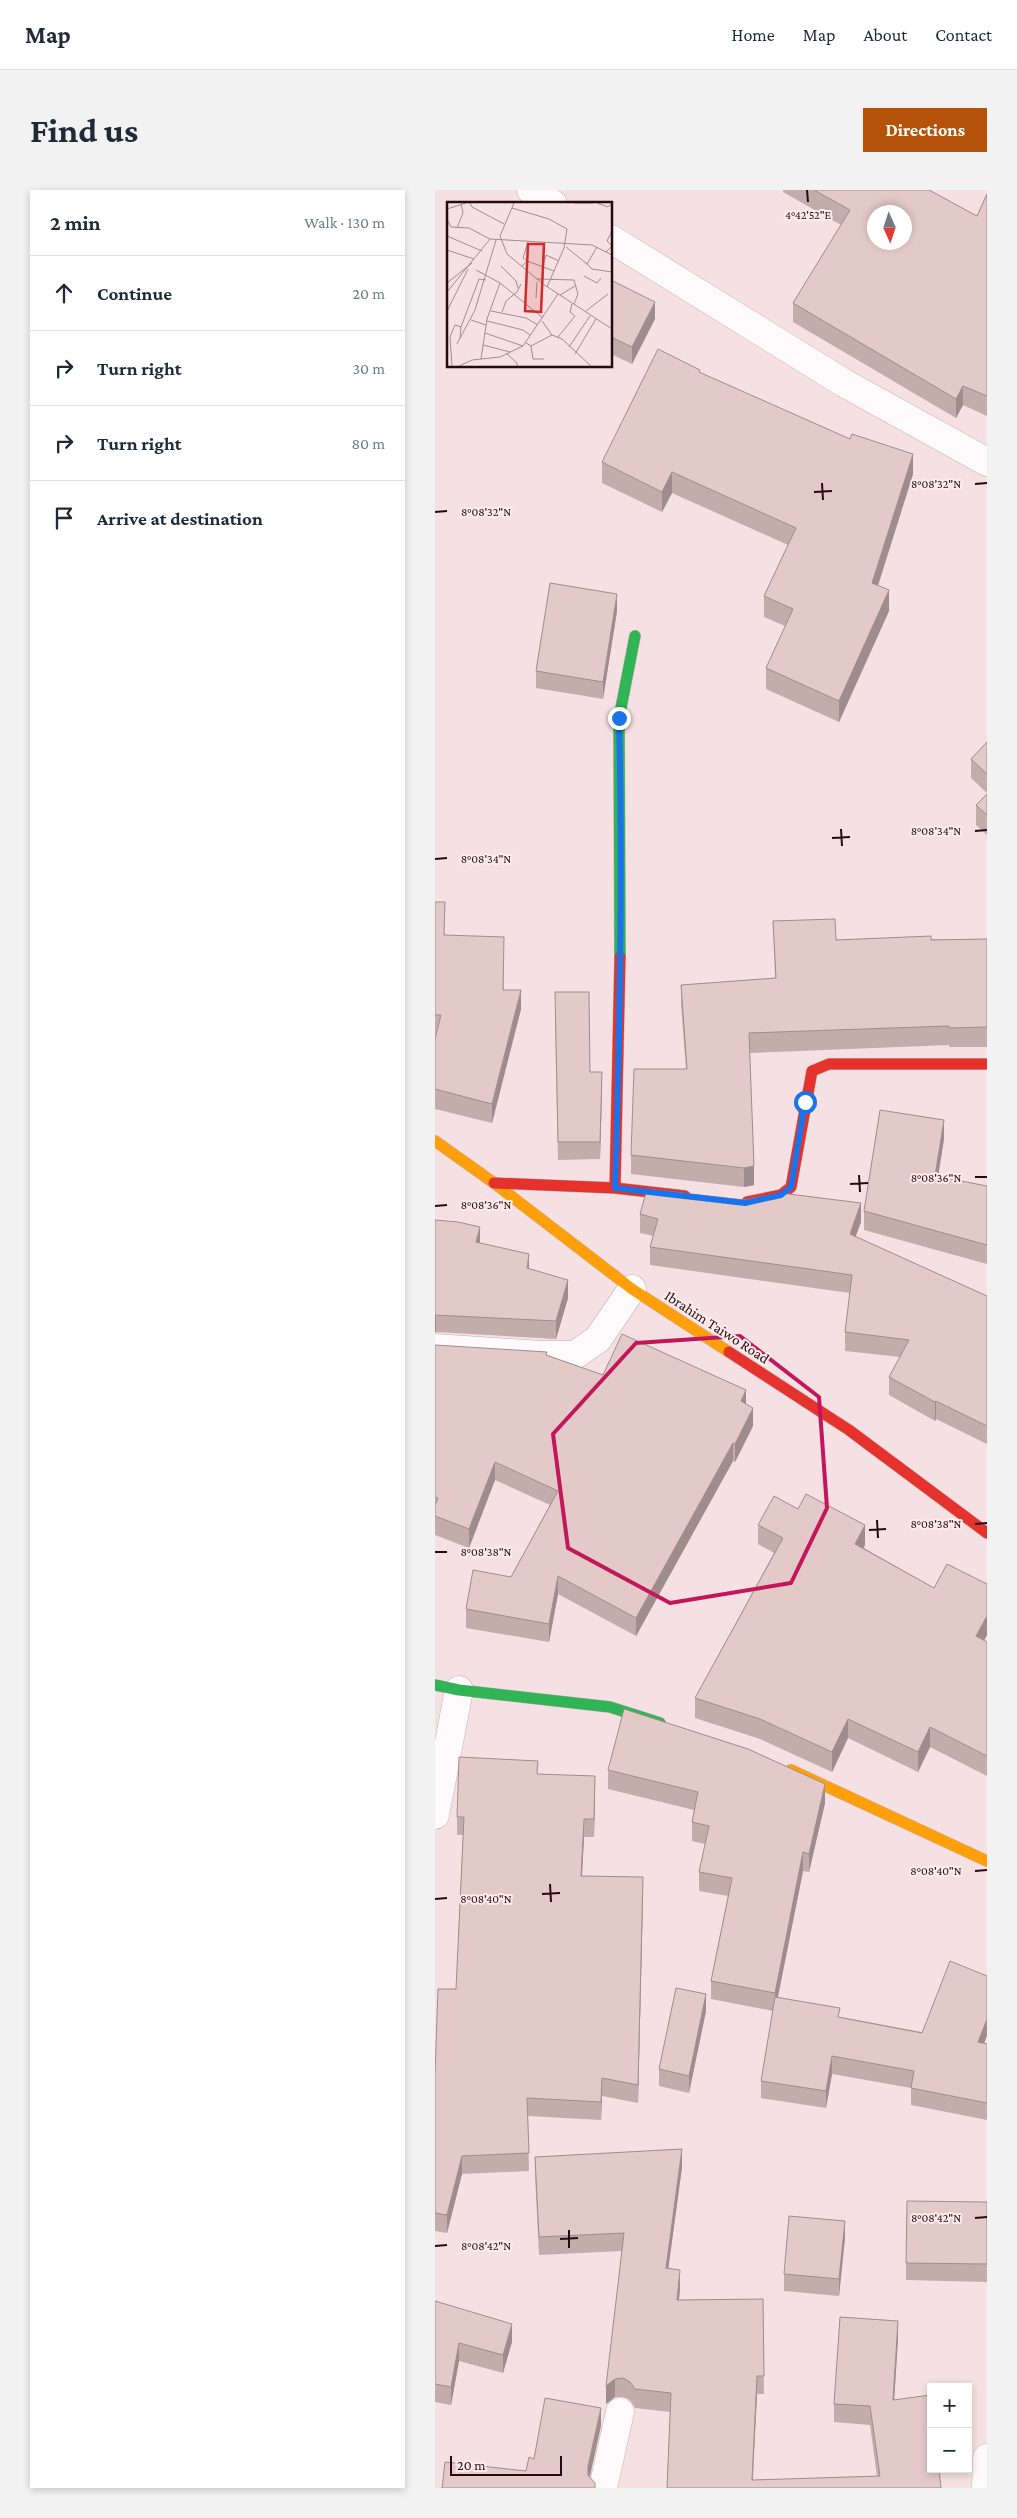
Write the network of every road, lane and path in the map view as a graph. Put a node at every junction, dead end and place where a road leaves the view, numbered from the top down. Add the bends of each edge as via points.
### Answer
1 (531, 190) edge
2 (550, 202) edge
3 (613, 240) edge
4 (987, 462) edge
5 (635, 636) dead end
6 (987, 1064) edge
7 (435, 1141) edge
8 (494, 1183) junction
9 (615, 1188) junction
10 (699, 1198) edge
11 (736, 1202) edge
12 (632, 1289) junction
13 (435, 1348) edge
14 (987, 1532) edge
15 (447, 1687) edge
16 (673, 1727) edge
17 (781, 1766) edge
18 (435, 1815) edge
19 (987, 1861) edge
20 (620, 2412) dead end
21 (987, 2458) edge
22 (603, 2488) edge
23 (985, 2488) edge

1 - 2 street
3 - 4 street via 844,383
5 - 9 street via 619,718 620,1020
6 - 11 street via 829,1064 812,1071 791,1187 781,1195
7 - 8 street, Ibrahim Taiwo Road
8 - 9 street
8 - 12 street, Ibrahim Taiwo Road
9 - 10 street
12 - 13 street via 598,1338 575,1355
12 - 14 street, Ibrahim Taiwo Road via 849,1430
15 - 16 street via 609,1707
15 - 18 street
17 - 19 street
20 - 22 street
21 - 23 street

